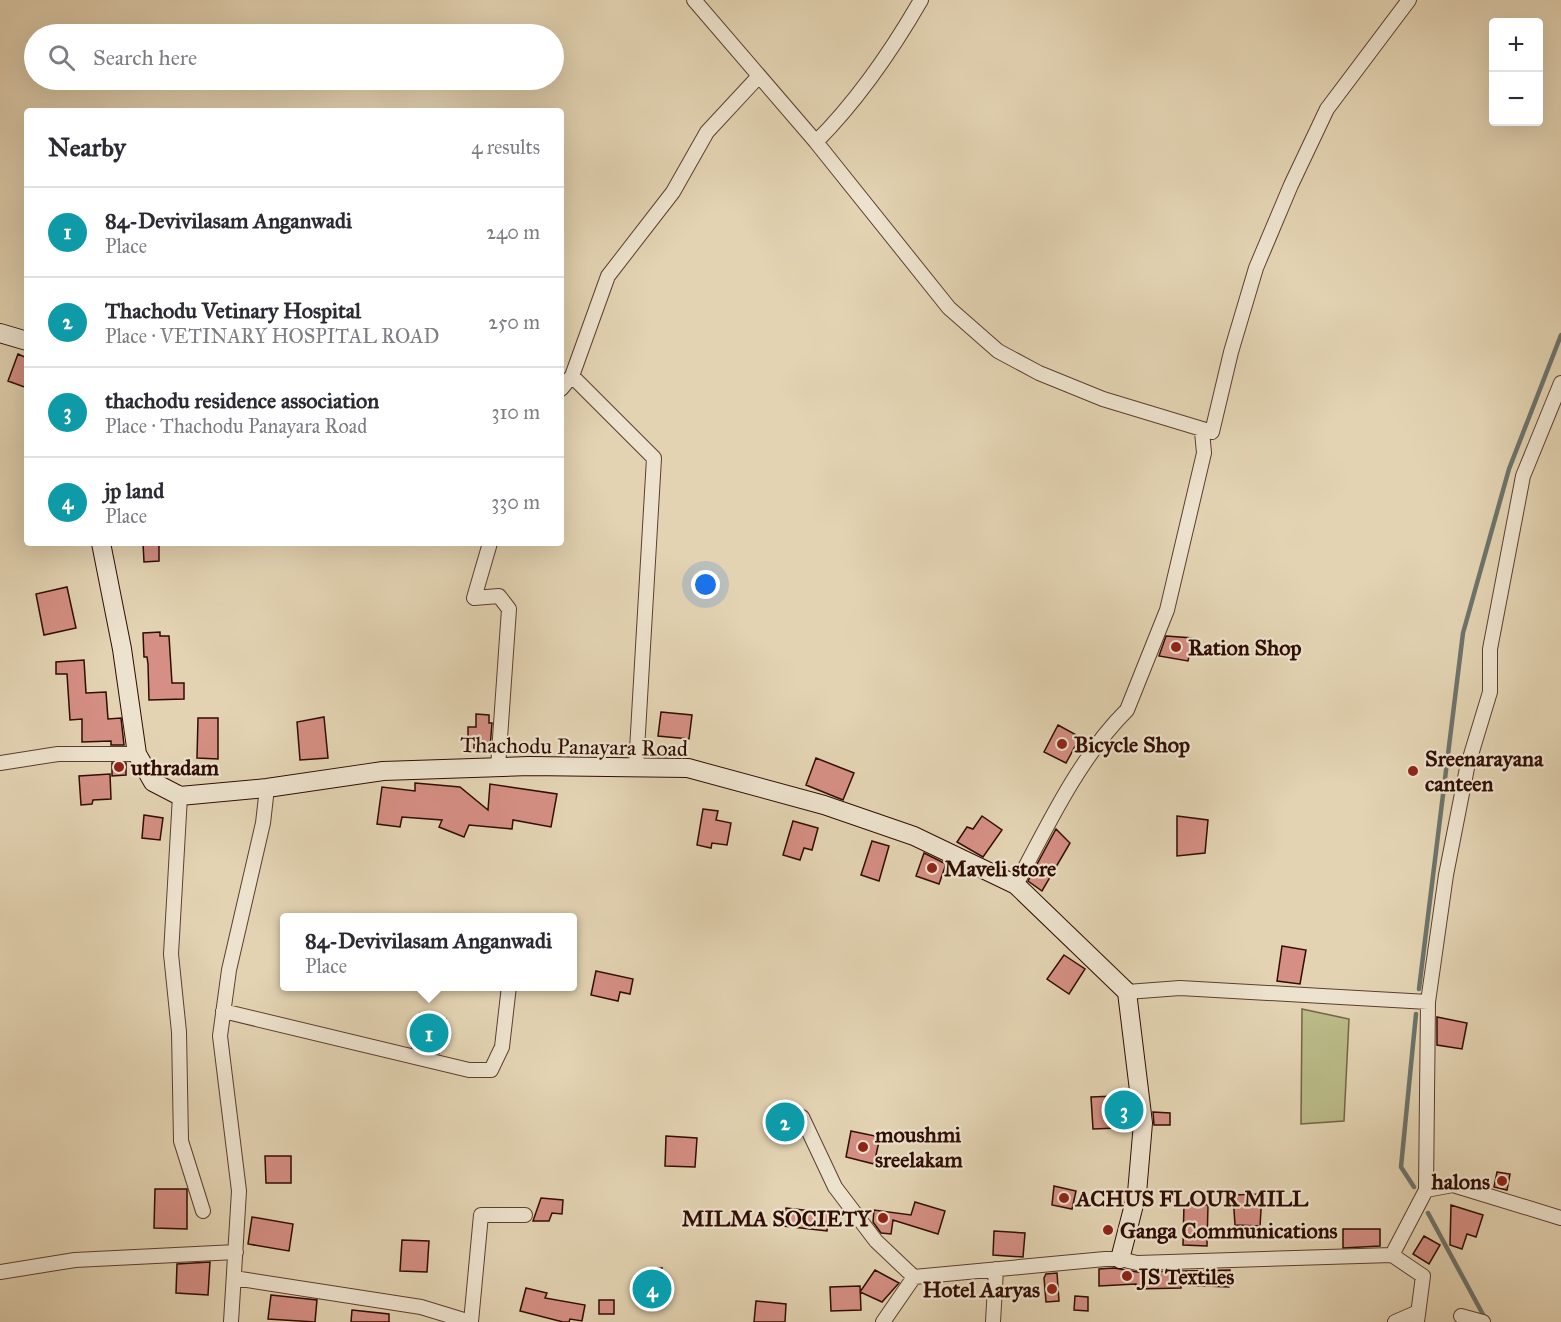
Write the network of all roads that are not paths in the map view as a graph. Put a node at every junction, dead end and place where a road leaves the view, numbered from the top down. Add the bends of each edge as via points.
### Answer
1 (694, 0) edge
2 (921, 0) edge
3 (1409, 0) edge
4 (759, 76) junction
5 (816, 142) junction
6 (0, 333) edge
7 (24, 340) edge
8 (572, 376) junction
9 (1561, 383) edge
10 (564, 385) edge
11 (1202, 431) junction
12 (102, 546) edge
13 (489, 546) edge
14 (137, 754) junction
15 (0, 762) edge
16 (498, 767) junction
17 (636, 767) junction
18 (267, 788) junction
19 (180, 796) junction
20 (1016, 885) junction
21 (509, 991) edge
22 (1127, 992) junction
23 (1428, 1002) junction
24 (223, 1011) junction
25 (802, 1117) dead end
26 (1426, 1190) junction
27 (203, 1211) dead end
28 (525, 1215) dead end
29 (1561, 1218) edge
30 (236, 1252) junction
31 (1392, 1255) junction
32 (1120, 1258) junction
33 (996, 1269) junction
34 (0, 1272) edge
35 (914, 1277) junction
36 (234, 1278) junction
37 (1461, 1316) dead end
38 (1418, 1317) edge
39 (1480, 1321) edge
40 (231, 1322) edge
41 (471, 1322) edge
42 (883, 1322) edge
43 (993, 1322) edge
44 (1395, 1322) edge

1 - 4 street
2 - 5 street via 849,109
3 - 11 street via 1327,109 1256,268 1212,432
4 - 5 street
4 - 8 street via 707,132 673,192 608,276
5 - 11 street via 949,308 998,351 1103,399
6 - 7 main road
8 - 10 street
8 - 17 street via 654,458
9 - 23 street via 1523,476 1490,649 1490,692 1467,768
11 - 20 street via 1203,453 1167,610 1127,710 1065,795
12 - 14 main road
13 - 16 street via 474,598 499,596 509,609
14 - 15 street via 58,754
14 - 19 main road via 153,782
16 - 17 main road, Thachodu Panayara Road
16 - 18 main road, Thachodu Panayara Road via 382,771
17 - 20 main road, Thachodu Panayara Road via 688,768 824,805 914,836
18 - 19 main road, Thachodu Panayara Road
18 - 24 street
19 - 27 street via 171,954 179,1032 181,1141
20 - 22 main road, Thachodu Panayara Road
21 - 24 street via 502,1047 491,1070 469,1070
22 - 23 street via 1180,988
22 - 32 main road via 1143,1123 1137,1193
23 - 26 street
24 - 30 street via 220,1036 239,1191
25 - 35 street via 835,1187 876,1241
26 - 29 street via 1454,1185
26 - 31 street
28 - 41 street via 481,1215
30 - 34 street via 75,1260
30 - 36 street
31 - 32 street via 1137,1263
31 - 38 street via 1423,1276
32 - 33 street
33 - 35 street
33 - 43 street
35 - 42 street
36 - 40 street
36 - 41 street via 421,1307
37 - 39 street
38 - 44 street

